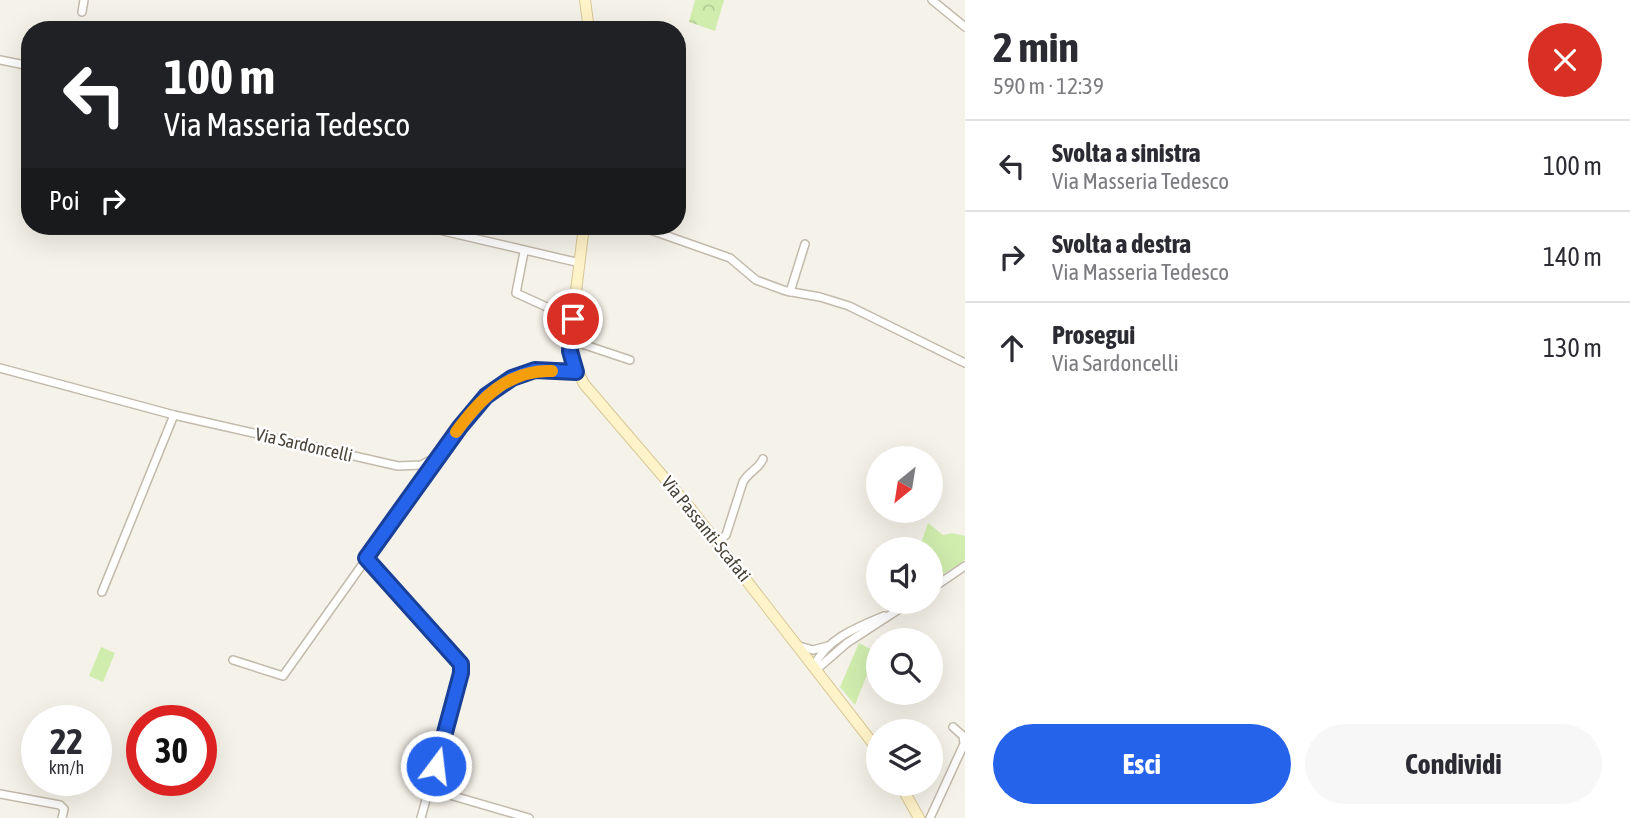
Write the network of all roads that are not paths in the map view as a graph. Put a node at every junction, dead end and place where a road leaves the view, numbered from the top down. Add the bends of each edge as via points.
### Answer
1 (84, 0) edge
2 (586, 0) edge
3 (932, 0) edge
4 (82, 12) dead end
5 (588, 21) edge
6 (965, 27) edge
7 (0, 60) edge
8 (21, 64) edge
9 (457, 235) edge
10 (583, 235) edge
11 (665, 235) edge
12 (805, 244) dead end
13 (524, 252) junction
14 (580, 263) junction
15 (790, 292) junction
16 (573, 319) junction
17 (570, 340) junction
18 (631, 360) dead end
19 (965, 363) edge
20 (0, 368) edge
21 (576, 372) junction
22 (174, 415) junction
23 (441, 455) junction
24 (763, 459) dead end
25 (718, 542) junction
26 (366, 558) junction
27 (965, 566) edge
28 (943, 581) edge
29 (102, 592) dead end
30 (887, 614) edge
31 (890, 614) edge
32 (832, 644) junction
33 (797, 645) junction
34 (233, 660) dead end
35 (815, 667) junction
36 (953, 727) dead end
37 (866, 734) edge
38 (429, 789) junction
39 (0, 794) edge
40 (907, 796) edge
41 (62, 818) edge
42 (421, 818) edge
43 (529, 818) edge
44 (919, 818) edge
45 (930, 818) edge

1 - 4 street
2 - 5 street
3 - 6 street
7 - 8 street
9 - 13 street
10 - 14 street, Via Passanti-Scafati
11 - 15 street via 730,258 756,280
12 - 15 street
13 - 14 street
13 - 16 street via 516,293
14 - 16 street, Via Passanti-Scafati
15 - 19 street via 849,306
16 - 17 street, Via Passanti-Scafati
17 - 18 street
17 - 21 street, Via Passanti-Scafati
20 - 22 street, Via Sardoncelli
21 - 23 street via 535,370 512,378 486,396
21 - 25 street, Via Passanti-Scafati
22 - 23 street, Via Sardoncelli via 398,466 421,465
22 - 29 street
23 - 26 street
24 - 25 street via 743,482 726,535
25 - 33 street, Via Passanti-Scafati
26 - 34 street via 283,676
26 - 38 street via 461,664
27 - 28 street
30 - 32 street
31 - 35 street
32 - 33 street via 813,650
32 - 35 street
33 - 35 street, Via Passanti-Scafati
35 - 37 street, Via Passanti-Scafati
36 - 45 street via 963,736 964,744
38 - 42 street
38 - 43 street
39 - 41 street via 61,805
40 - 44 street

